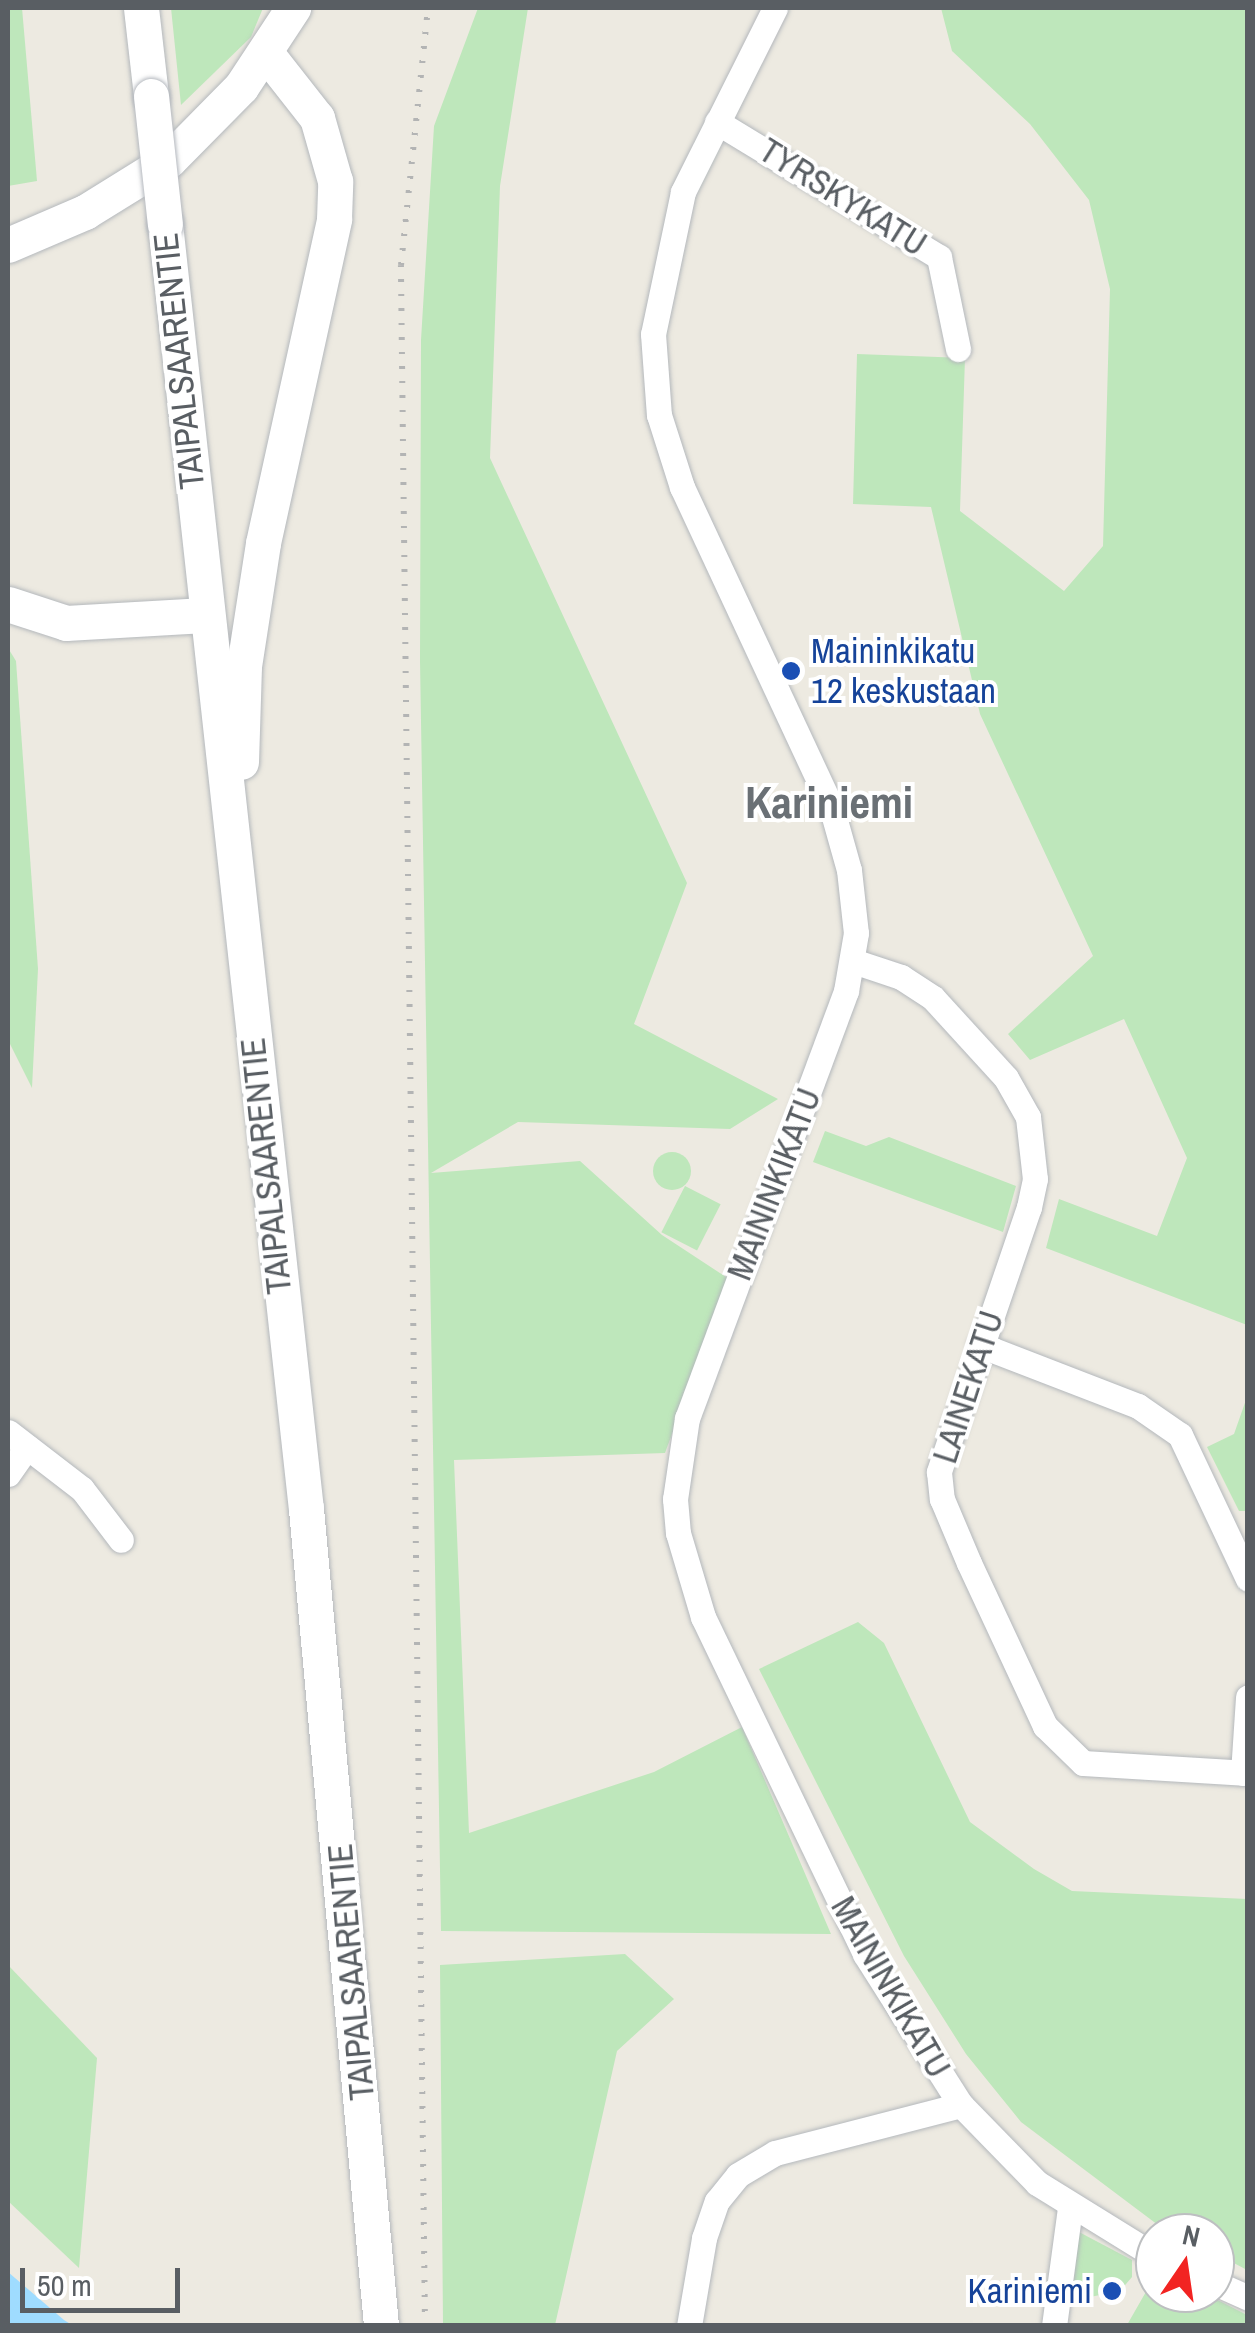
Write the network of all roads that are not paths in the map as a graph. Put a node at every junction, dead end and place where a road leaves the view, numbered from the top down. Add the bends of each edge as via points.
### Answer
1 (141, 8) edge
2 (292, 8) edge
3 (775, 8) edge
4 (266, 53) junction
5 (717, 122) junction
6 (8, 244) edge
7 (958, 349) dead end
8 (8, 604) edge
9 (205, 615) junction
10 (853, 961) junction
11 (250, 1023) junction
12 (980, 1345) junction
13 (17, 1440) edge
14 (8, 1474) edge
15 (121, 1540) dead end
16 (1248, 1579) edge
17 (1248, 1697) edge
18 (1246, 1773) edge
19 (961, 2105) junction
20 (1070, 2208) junction
21 (1135, 2245) edge
22 (380, 2326) edge
23 (688, 2326) edge
24 (1054, 2326) edge

1 - 9 main road, TAIPALSAARENTIE, bridge
2 - 4 main road
3 - 5 street, MAININKIKATU
4 - 6 main road via 169,160 85,212
4 - 11 main road via 318,118 335,181 326,263 263,544 244,666 240,731
5 - 7 street, TYRSKYKATU via 939,257
5 - 10 street, MAININKIKATU via 683,192 663,264 654,334 659,416 682,487 842,836 855,903
8 - 9 main road via 66,624
9 - 11 main road, TAIPALSAARENTIE
10 - 12 street, LAINEKATU via 901,977 933,998 1006,1078 1028,1116 1036,1178
10 - 19 street, MAININKIKATU via 688,1418 675,1499 678,1533 703,1617 865,1954
11 - 22 main road, TAIPALSAARENTIE via 306,1509
12 - 16 street via 1138,1406 1180,1435
12 - 18 street, LAINEKATU via 944,1442 942,1499 1045,1726 1083,1762
13 - 14 street
13 - 15 street via 82,1488
17 - 18 street
19 - 20 street, MAININKIKATU
19 - 23 street via 775,2153 738,2175 717,2201 704,2238
20 - 21 street, MAININKIKATU
20 - 24 street

